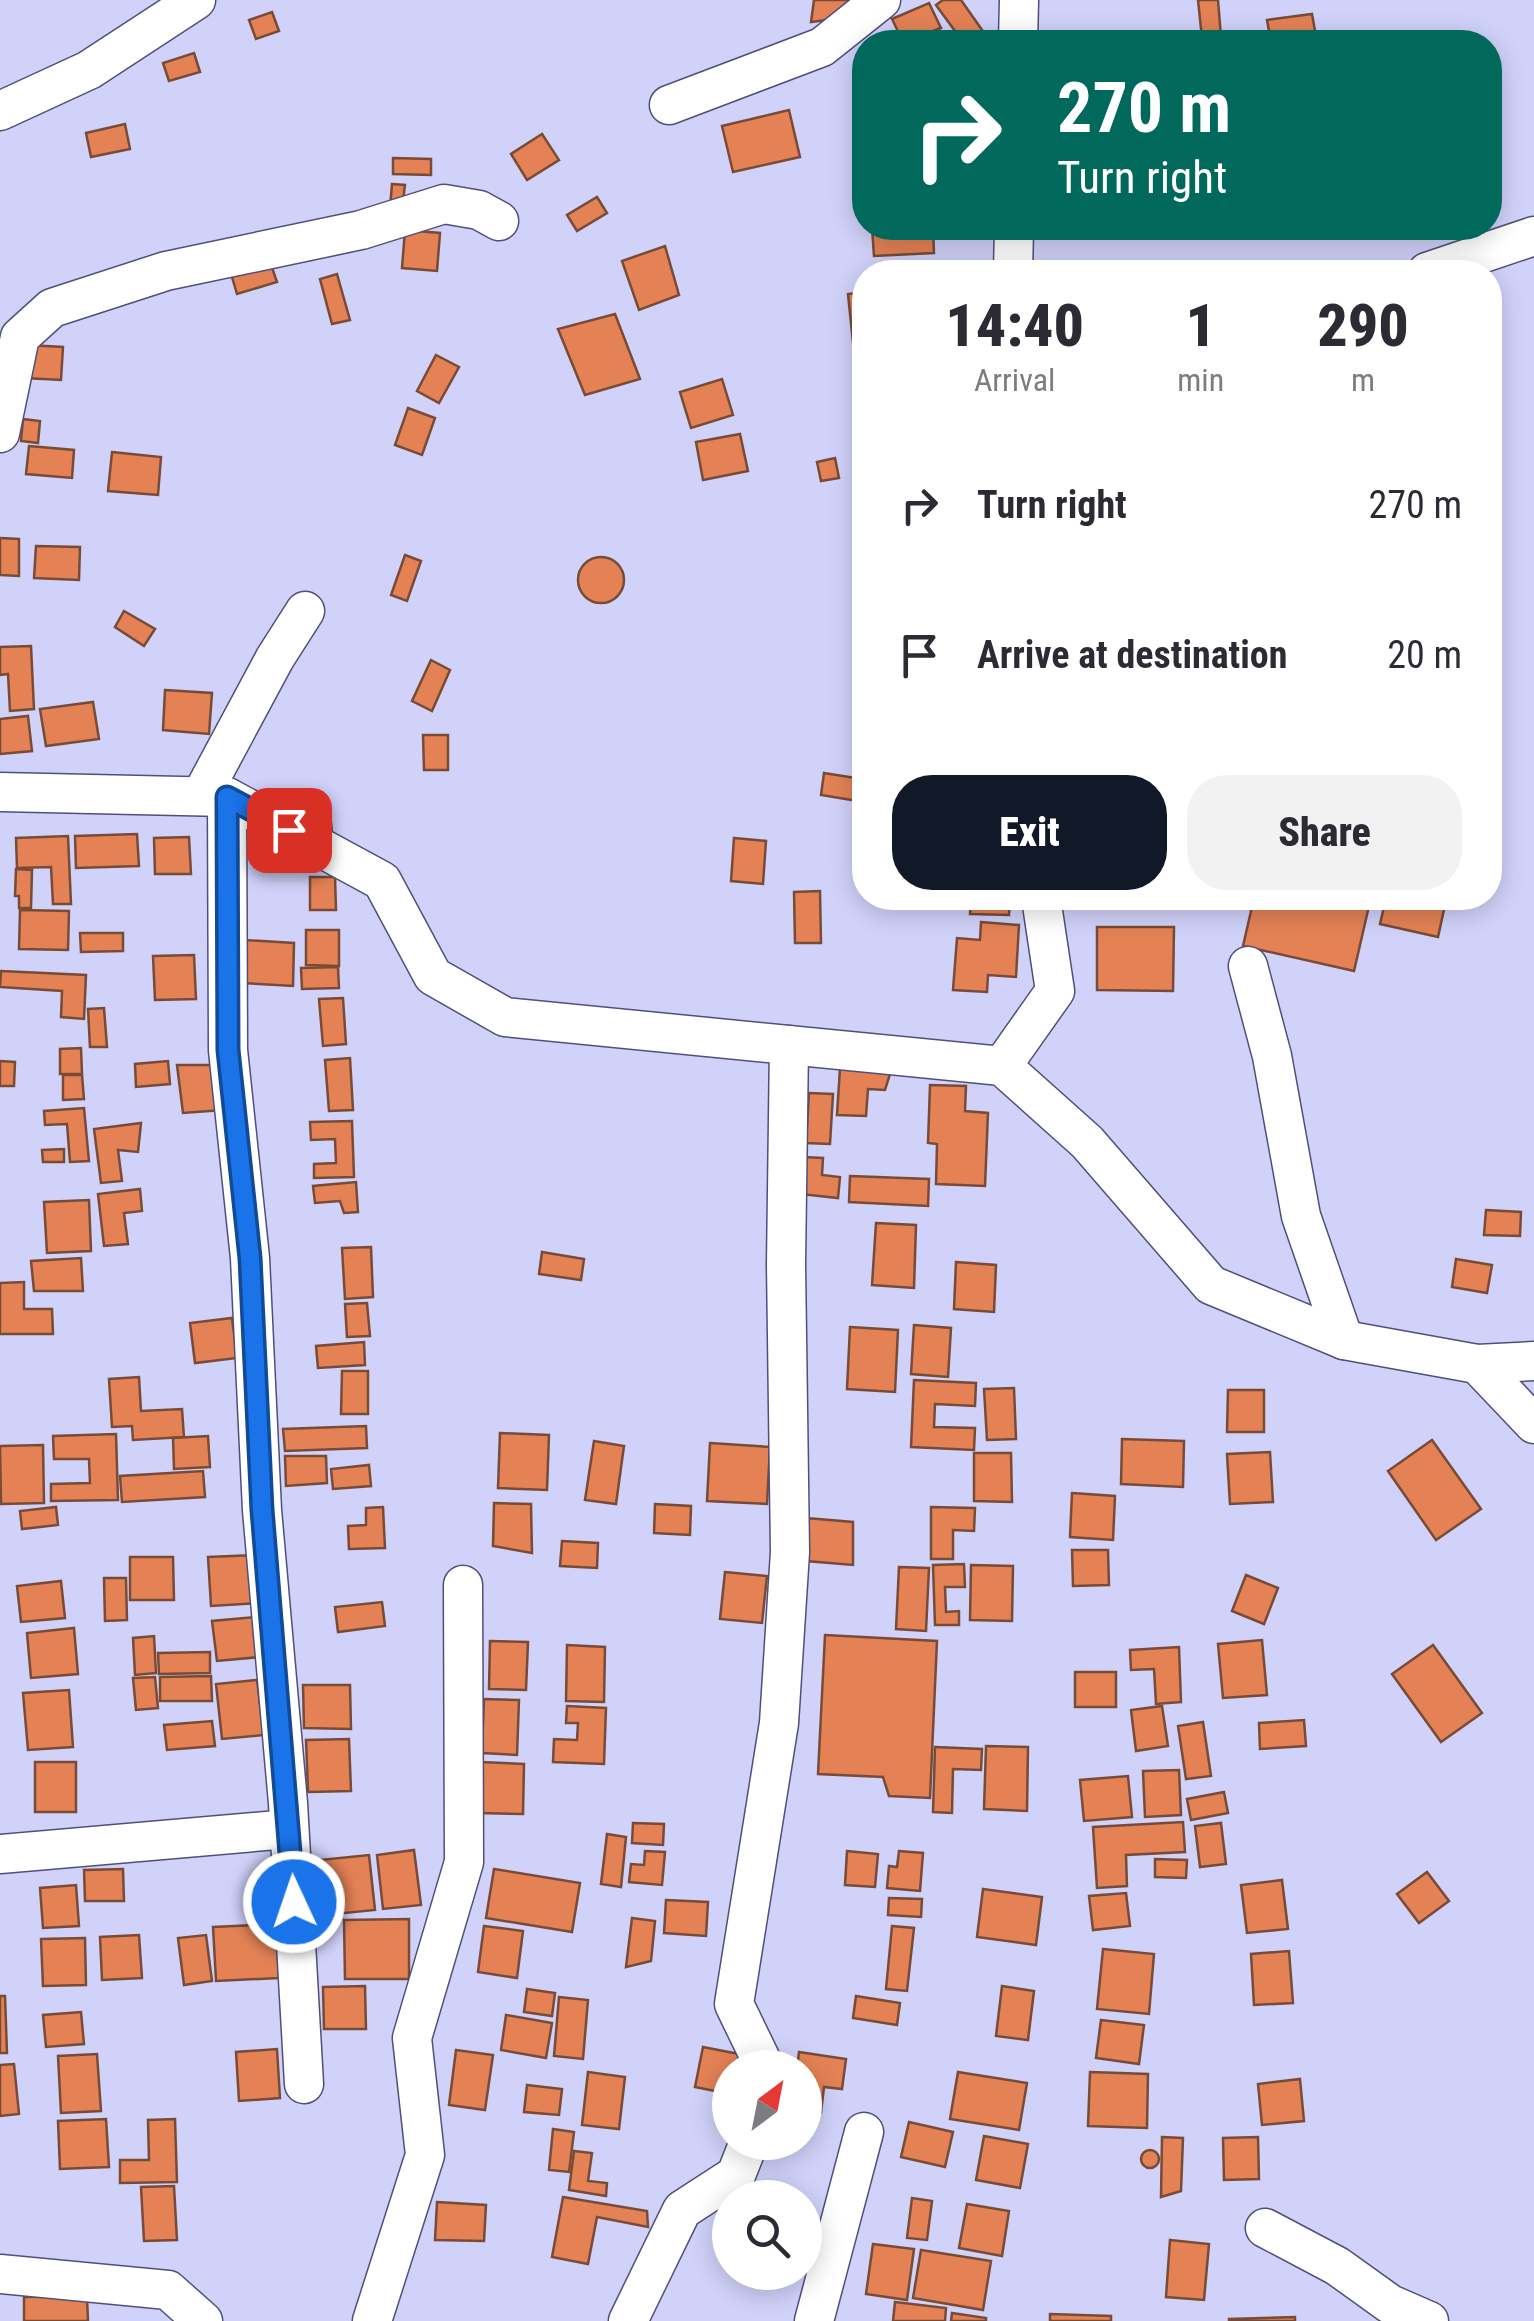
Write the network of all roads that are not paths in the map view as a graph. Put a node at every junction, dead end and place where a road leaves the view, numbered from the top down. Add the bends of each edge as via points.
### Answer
1 (196, 0) edge
2 (881, 0) edge
3 (1018, 0) edge
4 (1018, 30) edge
5 (669, 105) dead end
6 (0, 111) edge
7 (499, 221) dead end
8 (1534, 236) edge
9 (1463, 260) edge
10 (0, 433) edge
11 (305, 611) dead end
12 (0, 792) edge
13 (214, 796) junction
14 (1043, 910) edge
15 (1248, 966) dead end
16 (789, 1045) junction
17 (1002, 1066) junction
18 (1344, 1340) junction
19 (1534, 1361) edge
20 (1477, 1364) junction
21 (1534, 1424) edge
22 (463, 1586) dead end
23 (289, 1829) junction
24 (0, 1854) edge
25 (756, 2050) edge
26 (304, 2084) dead end
27 (864, 2132) dead end
28 (742, 2160) edge
29 (1265, 2228) dead end
30 (0, 2274) edge
31 (203, 2321) edge
32 (372, 2321) edge
33 (628, 2321) edge
34 (814, 2321) edge
35 (1429, 2321) edge

1 - 6 street via 88,70
2 - 5 street via 822,47
3 - 4 street
7 - 10 street via 444,204 361,230 166,271 52,308 20,337
8 - 9 street
11 - 13 street via 275,658
12 - 13 street
13 - 16 street via 382,881 433,976 505,1018
13 - 23 street
14 - 17 street via 1055,991
15 - 18 street via 1301,1216
16 - 17 street
16 - 25 street via 790,1552 778,1724 734,2004
17 - 18 street via 1086,1142 1211,1285
18 - 20 street
19 - 20 street
20 - 21 street
22 - 32 street via 464,1862 412,2038 425,2156
23 - 24 street
23 - 26 street
27 - 34 street
28 - 33 street via 736,2176 682,2210
29 - 35 street
30 - 31 street via 168,2290

